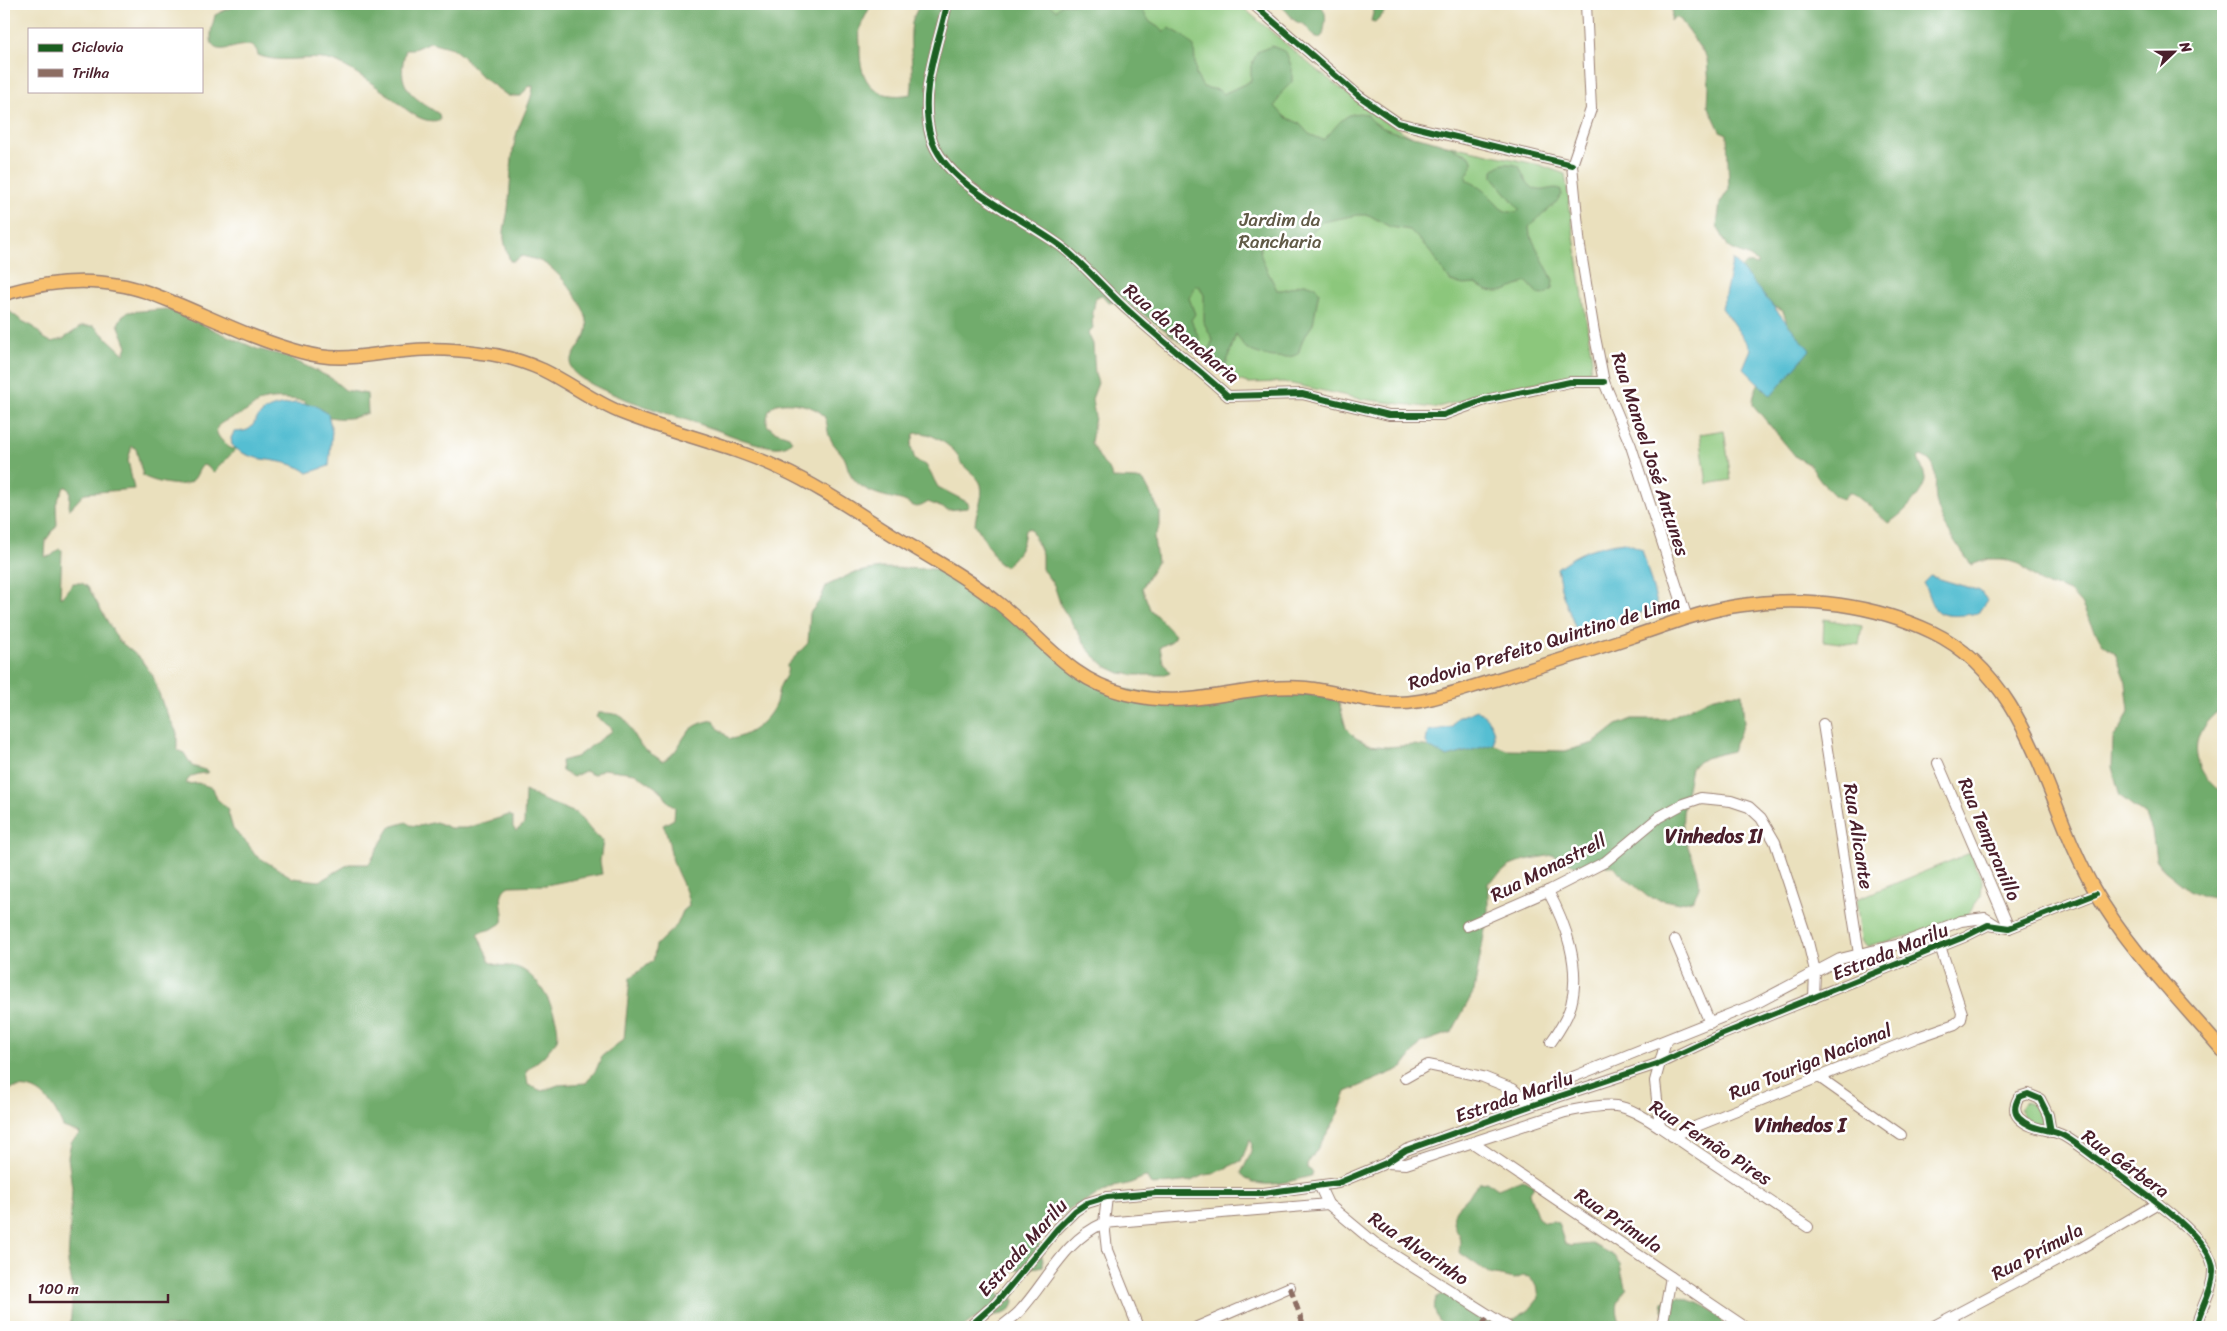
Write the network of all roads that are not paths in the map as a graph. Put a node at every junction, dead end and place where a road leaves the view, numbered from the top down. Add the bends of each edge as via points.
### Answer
1 (947, 4) edge
2 (1253, 4) edge
3 (1586, 4) edge
4 (1572, 165) junction
5 (4, 294) edge
6 (1604, 382) junction
7 (1687, 618) junction
8 (1823, 724) dead end
9 (1938, 763) dead end
10 (1548, 891) junction
11 (2096, 894) junction
12 (1467, 926) dead end
13 (2004, 928) junction
14 (1675, 940) dead end
15 (1940, 946) junction
16 (1859, 954) junction
17 (1815, 971) junction
18 (1814, 998) junction
19 (1710, 1023) junction
20 (1666, 1041) junction
21 (1551, 1042) dead end
22 (2223, 1051) edge
23 (1660, 1063) junction
24 (1819, 1077) junction
25 (1405, 1078) dead end
26 (1533, 1105) junction
27 (1660, 1127) junction
28 (2052, 1132) dead end
29 (1901, 1135) dead end
30 (1672, 1136) junction
31 (1473, 1143) junction
32 (1386, 1163) junction
33 (1320, 1187) junction
34 (1107, 1198) junction
35 (2158, 1203) junction
36 (1328, 1204) junction
37 (1104, 1223) junction
38 (1808, 1227) dead end
39 (1671, 1277) junction
40 (1290, 1287) dead end
41 (969, 1327) edge
42 (1001, 1327) edge
43 (1138, 1327) edge
44 (1197, 1327) edge
45 (1508, 1327) edge
46 (1662, 1327) edge
47 (1745, 1327) edge
48 (1932, 1327) edge
49 (2196, 1327) edge

1 - 6 street, Rua da Rancharia via 927,81 931,138 945,164 962,180 1062,247 1130,312 1228,396 1302,394 1389,415 1443,415 1485,400 1570,382
2 - 4 street via 1359,96 1398,122
3 - 4 street, Rua Manoel José Antunes via 1591,109
4 - 6 street, Rua Manoel José Antunes via 1580,246
5 - 7 main road, Rodovia Prefeito Quintino de Lima via 58,283 116,284 154,295 272,344 314,356 353,359 402,351 441,350 486,353 526,363 608,407 736,450 794,475 999,603 1086,680 1134,696 1195,699 1292,687 1379,703 1414,702 1556,662
6 - 7 street, Rua Manoel José Antunes via 1631,446
7 - 11 main road, Rodovia Prefeito Quintino de Lima via 1746,604 1825,603 1902,620 1956,645 1986,672 2018,719
8 - 16 street, Rua Alicante
9 - 13 street, Rua Tempranillo
10 - 12 street, Rua Monastrell
10 - 17 street, Rua Monastrell via 1605,862 1659,817 1683,804 1701,798 1731,801 1750,807 1761,818 1775,842
10 - 21 street via 1559,911 1573,957 1571,1004
11 - 13 street, Estrada Marilu
11 - 22 main road, Rodovia Prefeito Quintino de Lima via 2136,949
13 - 15 street, Estrada Marilu via 1988,925
13 - 16 street via 1985,918 1961,921 1900,944
14 - 19 street
15 - 18 street, Estrada Marilu
15 - 24 street, Rua Touriga Nacional via 1960,1005 1961,1019 1956,1024
16 - 17 street
17 - 18 street, Rua Monastrell
17 - 19 street via 1753,1005
18 - 23 street, Estrada Marilu
19 - 20 street
20 - 23 street
20 - 26 street via 1558,1083
23 - 26 street, Estrada Marilu
23 - 27 street via 1655,1081
24 - 29 street
24 - 30 street, Rua Touriga Nacional
25 - 26 street via 1428,1065 1448,1069 1484,1077 1513,1089
26 - 32 street, Estrada Marilu via 1406,1150
27 - 30 street, Rua Fernão Pires
27 - 31 street, Rua Fernão Pires via 1617,1106 1590,1107 1565,1112
28 - 35 street, Rua Gérbera via 2063,1135
30 - 38 street, Rua Fernão Pires
31 - 32 street, Rua Fernão Pires via 1406,1164
31 - 39 street, Rua Prímula
32 - 33 street, Estrada Marilu via 1338,1184
33 - 34 street, Estrada Marilu via 1264,1193 1156,1193
33 - 36 street, Rua Alvarinho
34 - 37 street
34 - 41 street, Estrada Marilu via 1088,1203 1075,1211 996,1303
35 - 48 street, Rua Prímula
35 - 49 street, Rua Gérbera via 2209,1253 2213,1268 2211,1285
36 - 37 street
36 - 45 street, Rua Alvarinho via 1375,1243
37 - 42 street via 1075,1241 1019,1312
37 - 43 street via 1107,1250
39 - 46 street
39 - 47 street, Rua Prímula
40 - 44 street

